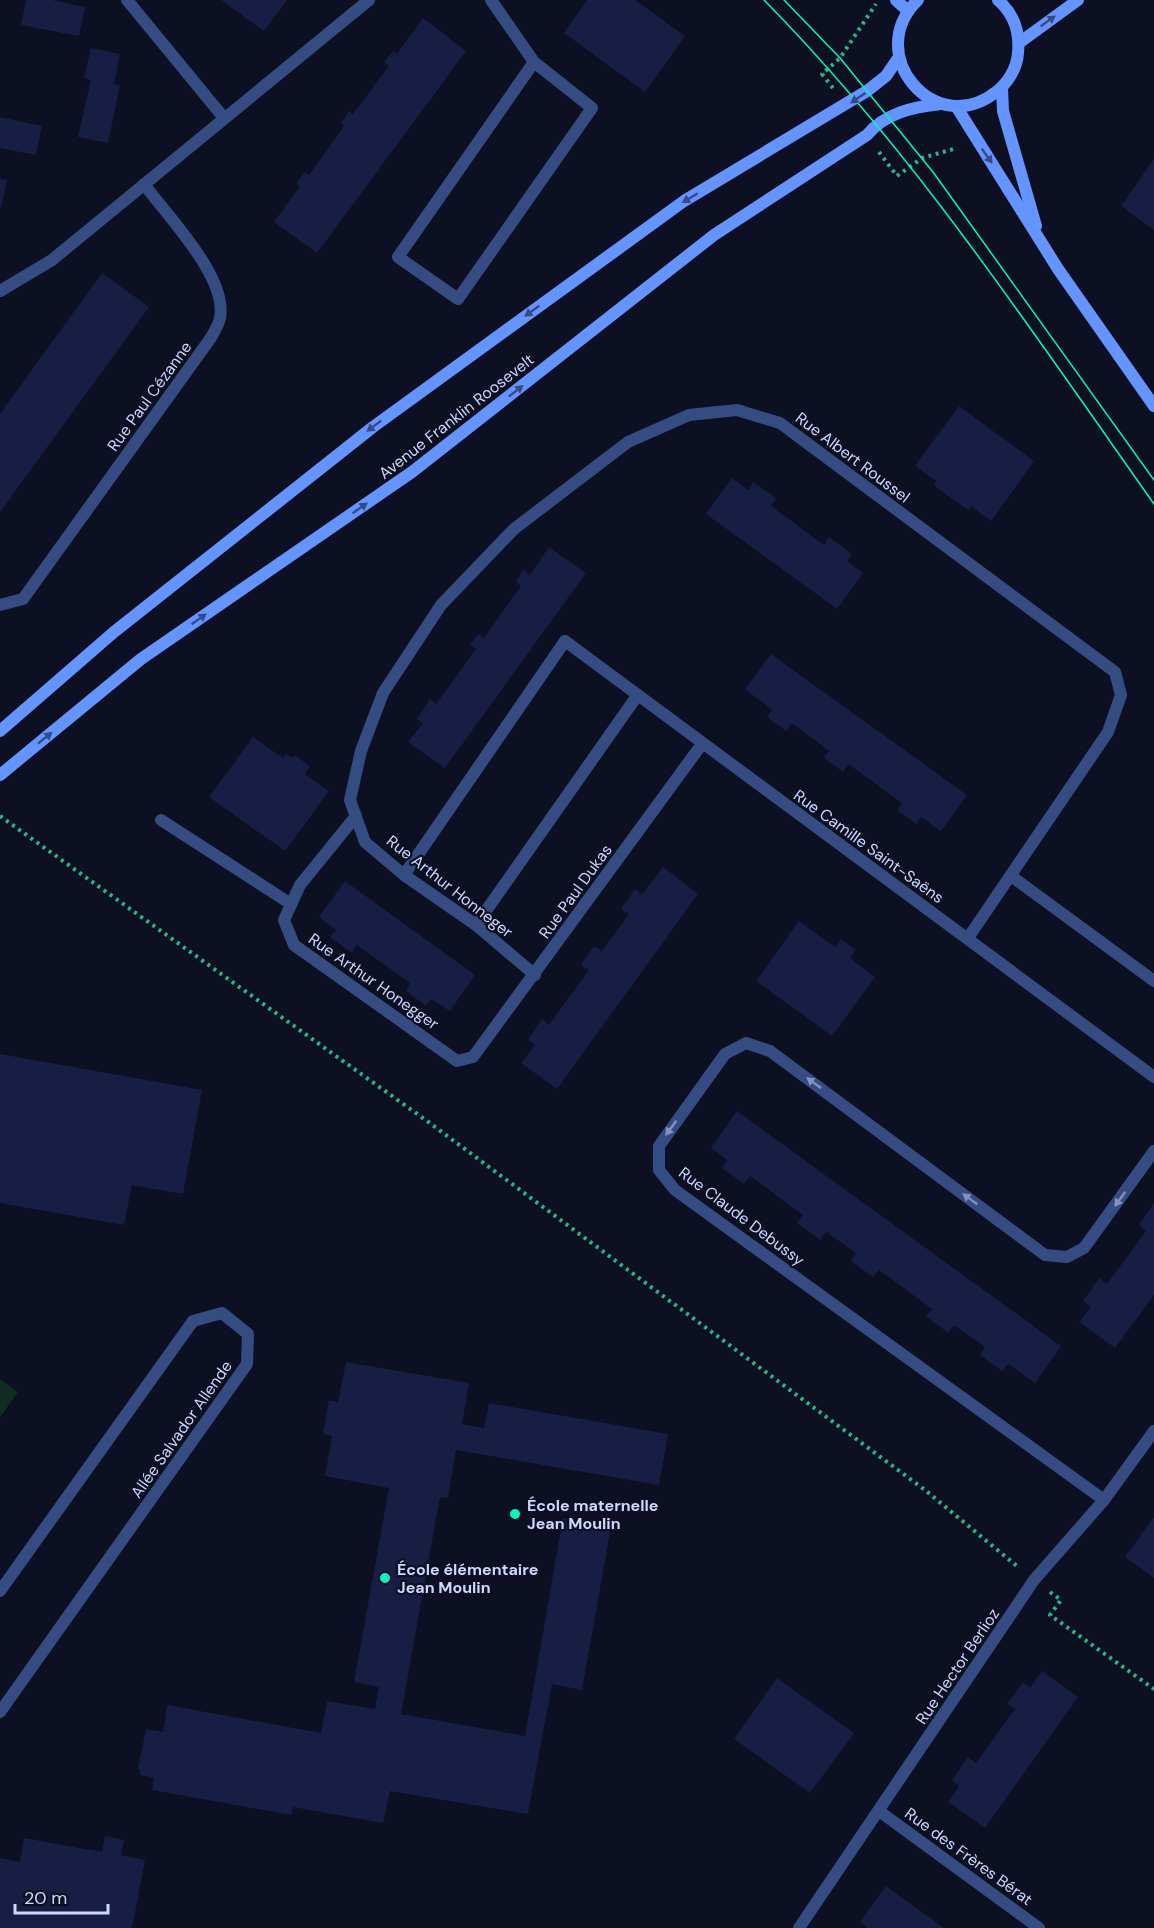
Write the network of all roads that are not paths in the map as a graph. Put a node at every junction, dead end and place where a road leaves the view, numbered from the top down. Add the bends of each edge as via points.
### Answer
1 (127, 0) edge
2 (369, 0) edge
3 (491, 0) edge
4 (896, 0) edge
5 (918, 0) edge
6 (998, 0) edge
7 (1078, 0) edge
8 (908, 11) junction
9 (1019, 43) junction
10 (899, 57) junction
11 (534, 62) junction
12 (1002, 88) junction
13 (941, 104) junction
14 (956, 106) junction
15 (224, 118) junction
16 (144, 184) junction
17 (1039, 236) junction
18 (0, 291) edge
19 (1154, 406) edge
20 (0, 606) edge
21 (637, 696) junction
22 (0, 731) edge
23 (702, 744) junction
24 (0, 775) edge
25 (356, 816) junction
26 (161, 820) dead end
27 (404, 875) junction
28 (1011, 876) junction
29 (291, 904) junction
30 (476, 925) junction
31 (968, 938) junction
32 (535, 975) junction
33 (1154, 981) edge
34 (474, 1057) joint
35 (1154, 1077) edge
36 (1154, 1151) edge
37 (1154, 1431) edge
38 (1104, 1500) junction
39 (0, 1591) edge
40 (0, 1712) edge
41 (879, 1811) junction
42 (799, 1928) edge
43 (1039, 1928) edge

1 - 15 street
2 - 15 street
3 - 11 street
4 - 8 street
5 - 8 street
6 - 9 street via 1012,17
9 -> 7 street
8 - 10 street via 898,41
9 - 12 street via 1018,60
10 - 13 street via 907,78 921,94
10 -> 22 street via 886,76 867,91 684,201 373,427 114,632
11 - 11 street via 398,257 458,299 592,108
12 - 14 street via 973,105
12 - 17 street via 1004,111
13 - 14 street
24 -> 13 street, Avenue Franklin Roosevelt via 141,659 412,472 714,235 867,135 877,123 920,106
14 -> 17 street
15 - 16 street
16 - 18 street via 51,260
16 - 20 street, Rue Paul Cézanne via 208,269 219,298 220,318 210,339 23,598
17 - 19 street
21 - 23 street, Rue Camille Saint-Saëns
21 - 27 street, Rue Camille Saint-Saëns via 565,641
21 - 30 street
23 - 31 street, Rue Camille Saint-Saëns
23 - 32 street, Rue Paul Dukas
25 - 27 street, Rue Arthur Honneger via 365,842
25 - 28 street, Rue Albert Roussel via 350,800 361,751 383,693 441,605 514,529 628,442 689,415 737,410 780,423 1115,672 1121,695 1108,732
25 - 29 street, Rue Arthur Honegger via 300,885
26 - 29 street
27 - 30 street, Rue Arthur Honneger
28 - 31 street, Rue Albert Roussel
28 - 33 street
29 - 34 street, Rue Arthur Honegger via 284,920 294,945 458,1060
30 - 32 street, Rue Arthur Honneger
31 - 35 street, Rue Camille Saint-Saëns
32 - 34 street, Rue Paul Dukas
36 -> 38 street, Rue Claude Debussy via 1084,1248 1067,1257 1045,1255 770,1051 746,1043 724,1054 658,1146 659,1170 675,1190
37 - 38 street, Rue Hector Berlioz
38 - 41 street, Rue Hector Berlioz via 1034,1580
39 - 40 street, Allée Salvador Allende via 193,1321 222,1313 248,1334 247,1364
41 - 42 street, Rue Hector Berlioz
41 - 43 street, Rue des Frères Bérat

